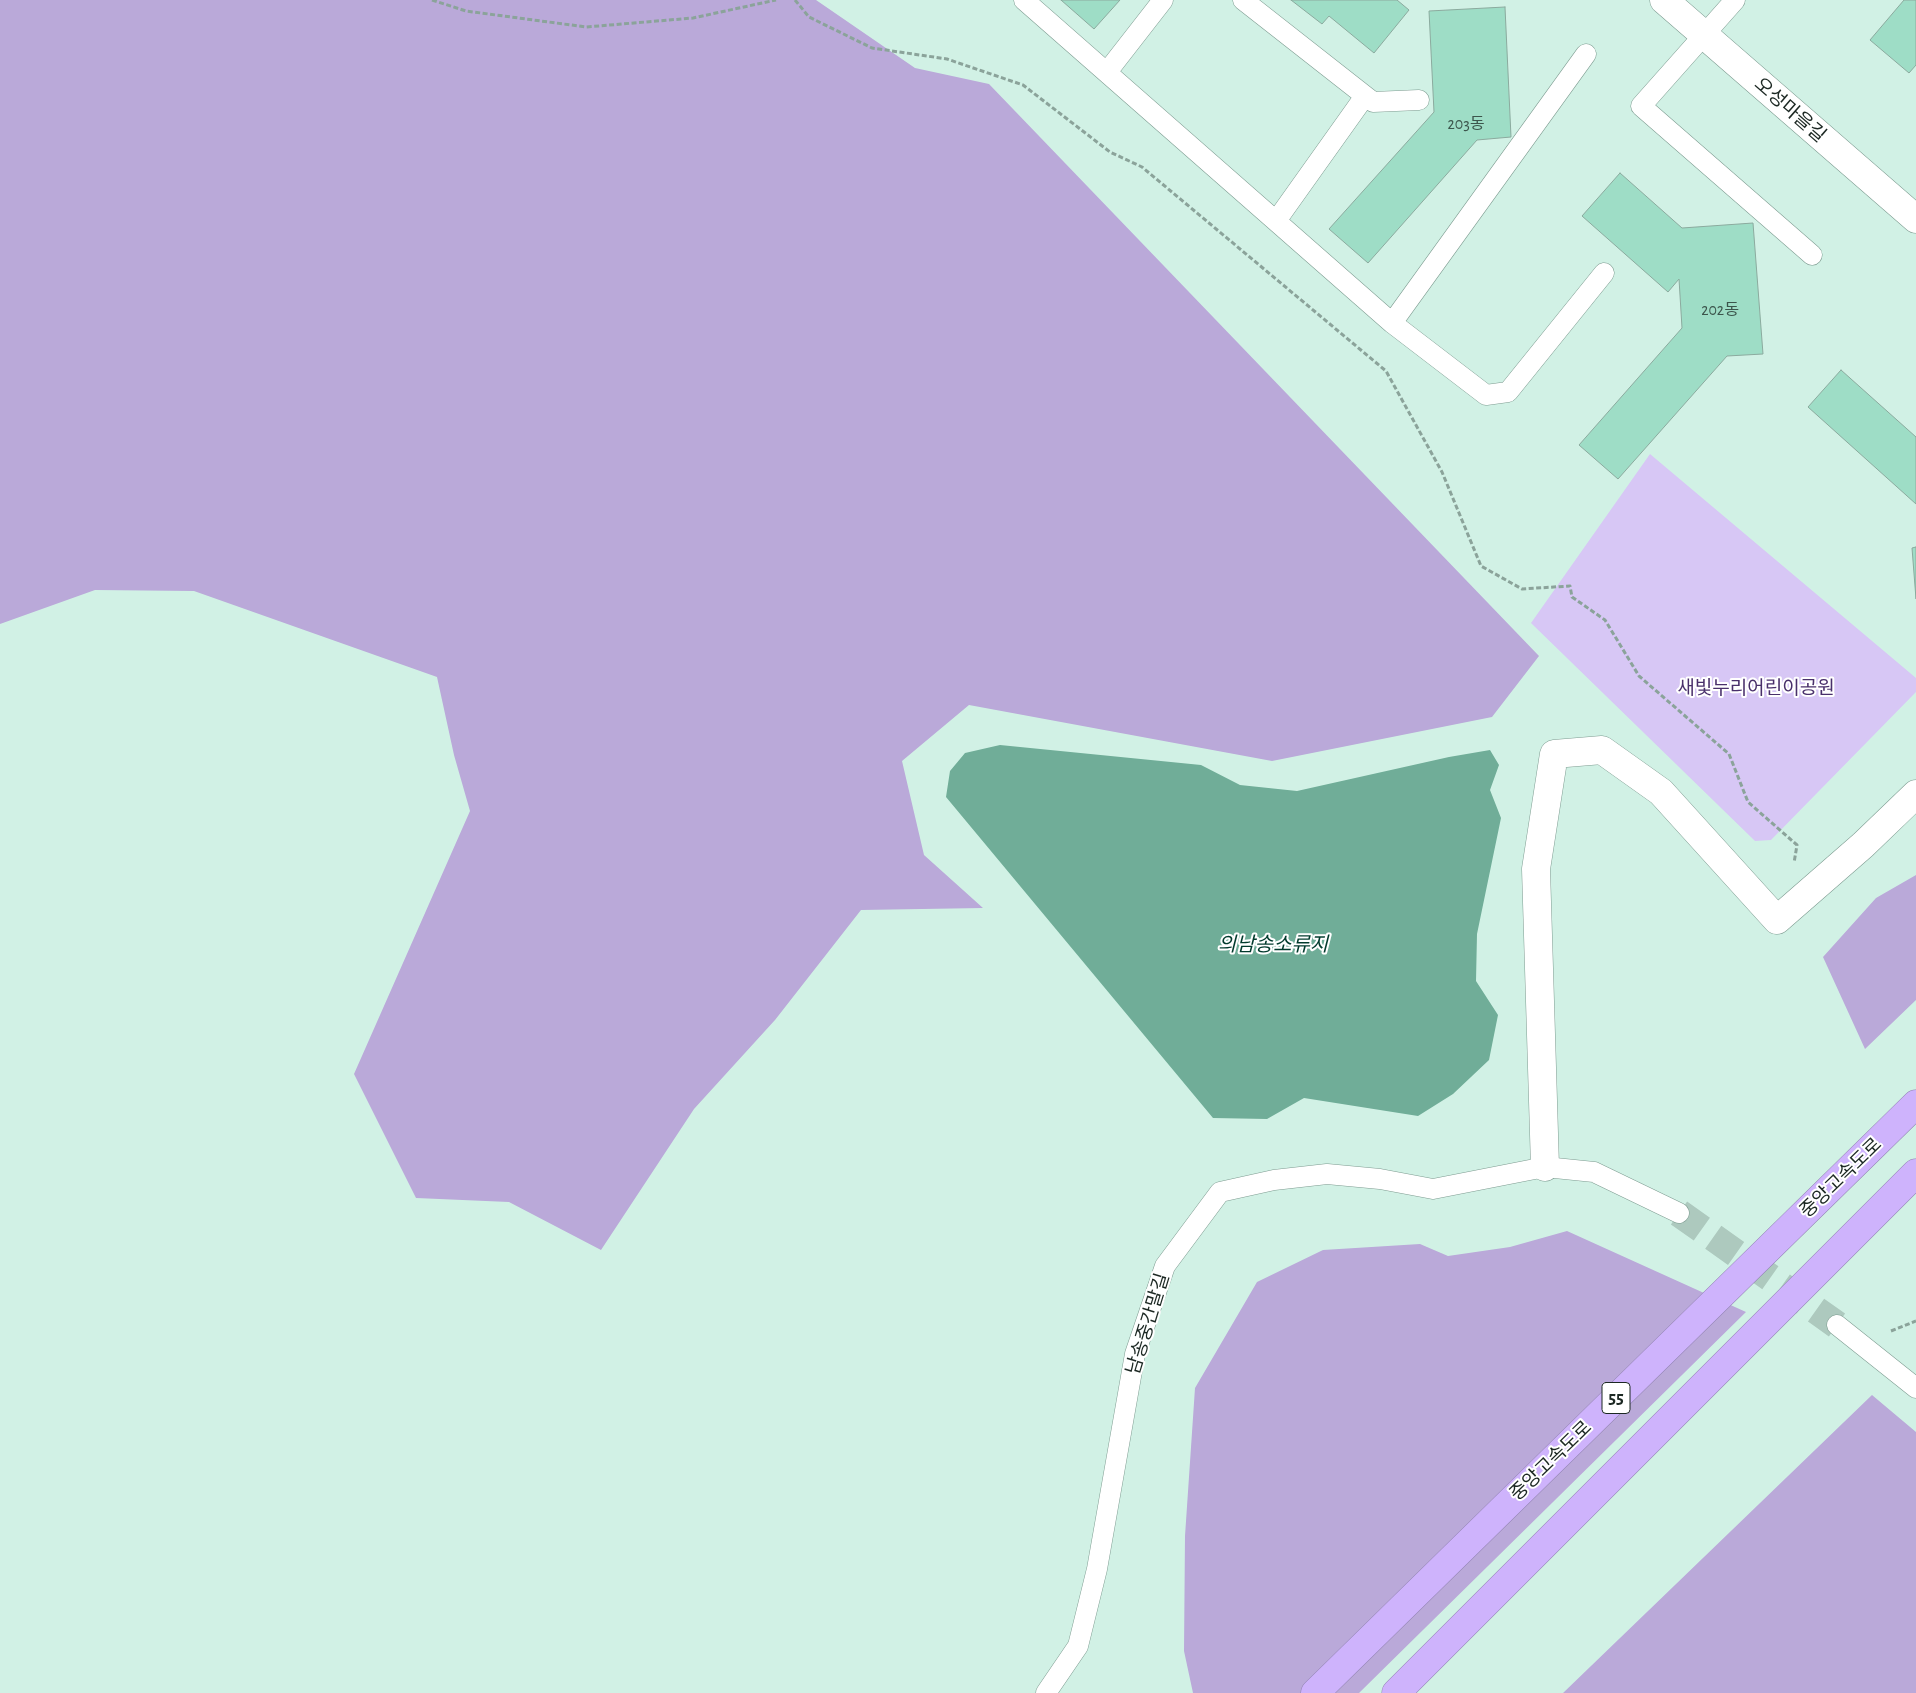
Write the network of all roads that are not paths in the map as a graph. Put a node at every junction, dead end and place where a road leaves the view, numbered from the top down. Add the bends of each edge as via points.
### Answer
1 (1024, 0) edge
2 (1162, 0) edge
3 (1243, 0) edge
4 (1664, 0) edge
5 (1735, 0) edge
6 (1704, 35) junction
7 (1586, 54) dead end
8 (1107, 72) junction
9 (1365, 96) junction
10 (1420, 100) dead end
11 (1916, 219) edge
12 (1276, 221) junction
13 (1812, 255) dead end
14 (1604, 273) dead end
15 (1392, 324) junction
16 (1916, 794) edge
17 (1916, 1104) edge
18 (1545, 1167) junction
19 (1916, 1173) edge
20 (1679, 1214) tunnel mouth
21 (1837, 1325) tunnel mouth
22 (1916, 1388) edge
23 (1046, 1693) edge
24 (1315, 1693) edge
25 (1396, 1693) edge

1 - 8 lane
2 - 8 lane
3 - 9 lane
4 - 6 street, 오성마을길
5 - 6 lane
6 - 11 street, 오성마을길
6 - 13 lane via 1642,106
7 - 15 lane
8 - 12 lane
9 - 10 lane via 1373,102
9 - 12 lane
12 - 15 lane
14 - 15 lane via 1508,392 1486,395
16 - 18 street via 1778,920 1661,792 1602,750 1554,754 1536,869
17 - 24 highway, 중앙고속도로 / 55
18 - 20 lane, 남송중간말길 via 1594,1172
18 - 23 lane, 남송중간말길 via 1433,1189 1380,1178 1327,1174 1274,1180 1220,1192 1165,1266 1135,1354 1097,1569 1078,1646
19 - 25 highway
21 - 22 lane

